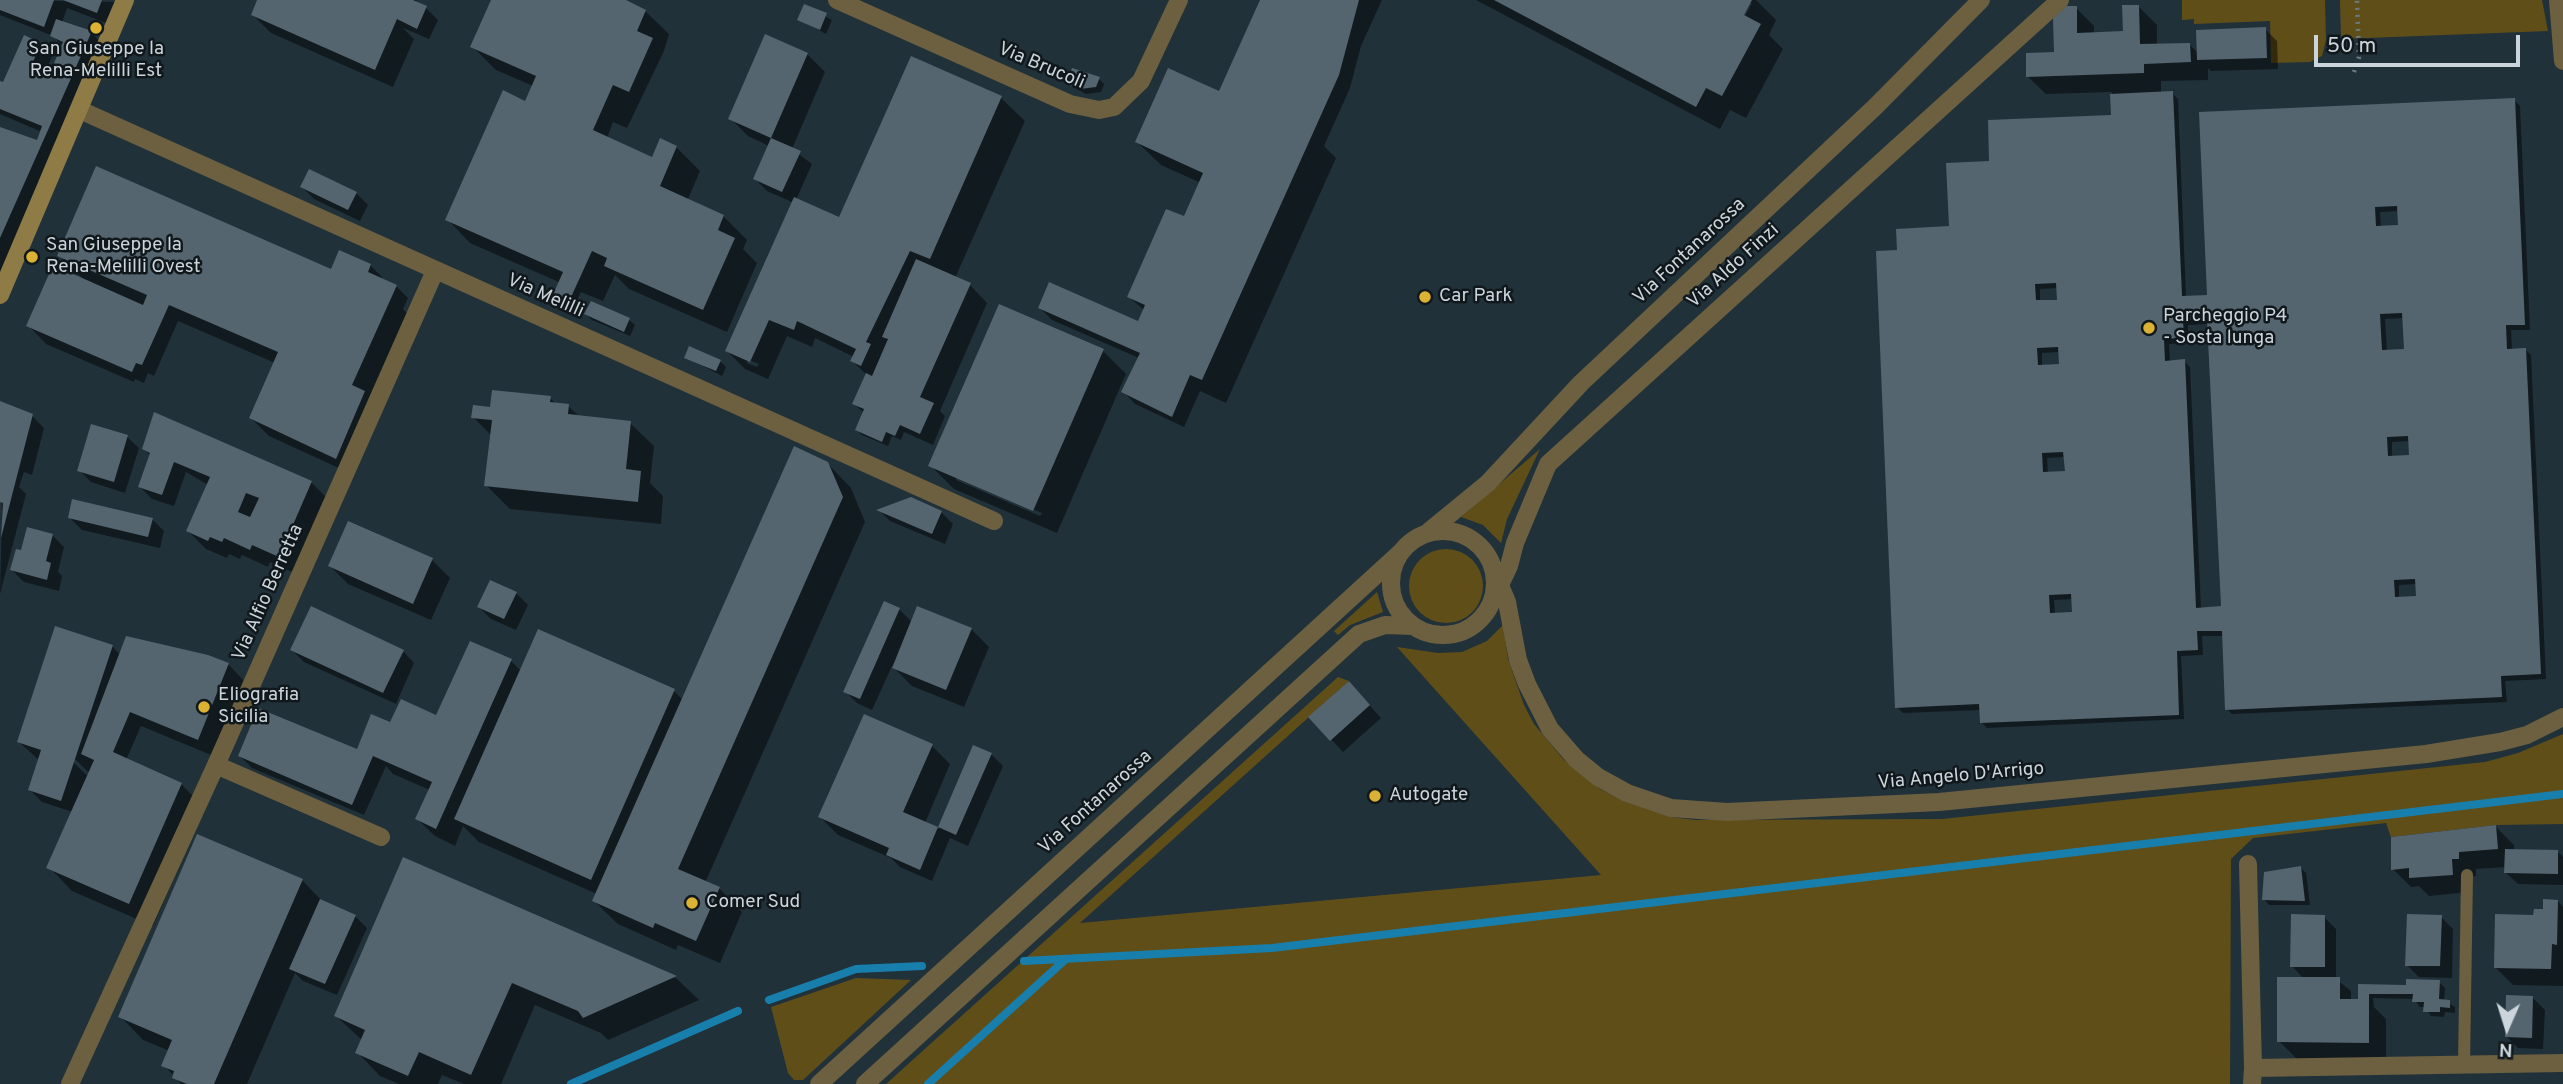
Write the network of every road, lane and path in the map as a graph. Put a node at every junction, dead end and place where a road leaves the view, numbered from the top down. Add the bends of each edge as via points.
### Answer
1 (125, 0) edge
2 (837, 0) edge
3 (1179, 0) edge
4 (1981, 0) edge
5 (2060, 0) edge
6 (2357, 0) edge
7 (2558, 0) edge
8 (2563, 61) edge
9 (2354, 72) dead end
10 (80, 110) junction
11 (435, 271) junction
12 (0, 295) edge
13 (994, 521) dead end
14 (1427, 533) junction
15 (1400, 553) junction
16 (1498, 579) junction
17 (1413, 626) junction
18 (2563, 717) edge
19 (216, 765) junction
20 (381, 837) dead end
21 (2248, 864) dead end
22 (2467, 875) dead end
23 (2563, 1063) edge
24 (2464, 1064) junction
25 (2252, 1076) edge
26 (70, 1084) edge
27 (819, 1084) edge
28 (866, 1084) edge

1 - 10 main road
2 - 3 street, Via Brucoli via 1070,104 1099,110 1114,107 1141,81
4 - 14 street, Via Fontanarossa via 1875,107 1581,383 1488,483
5 - 16 street, Via Aldo Finzi via 1548,464
6 - 9 path via 2359,57
7 - 8 street
10 - 11 street, Via Melilli
10 - 12 main road
11 - 13 street, Via Melilli
11 - 19 street, Via Alfio Berretta
14 - 15 street
14 - 16 street via 1451,531 1473,540 1489,557
15 - 17 street via 1391,576 1392,592 1397,607
15 - 27 street, Via Fontanarossa
16 - 17 street, Via Aldo Finzi via 1492,602 1479,622 1458,633 1435,635
16 - 18 street, Via Angelo D'Arrigo via 1527,684 1555,736 1576,759 1614,786 1653,804 1694,811 1939,802 2426,754 2500,742
17 - 28 street via 1385,625 1359,634
19 - 20 street
19 - 26 street, Via Alfio Berretta
21 - 25 street
22 - 24 lane
23 - 24 street
24 - 25 street

